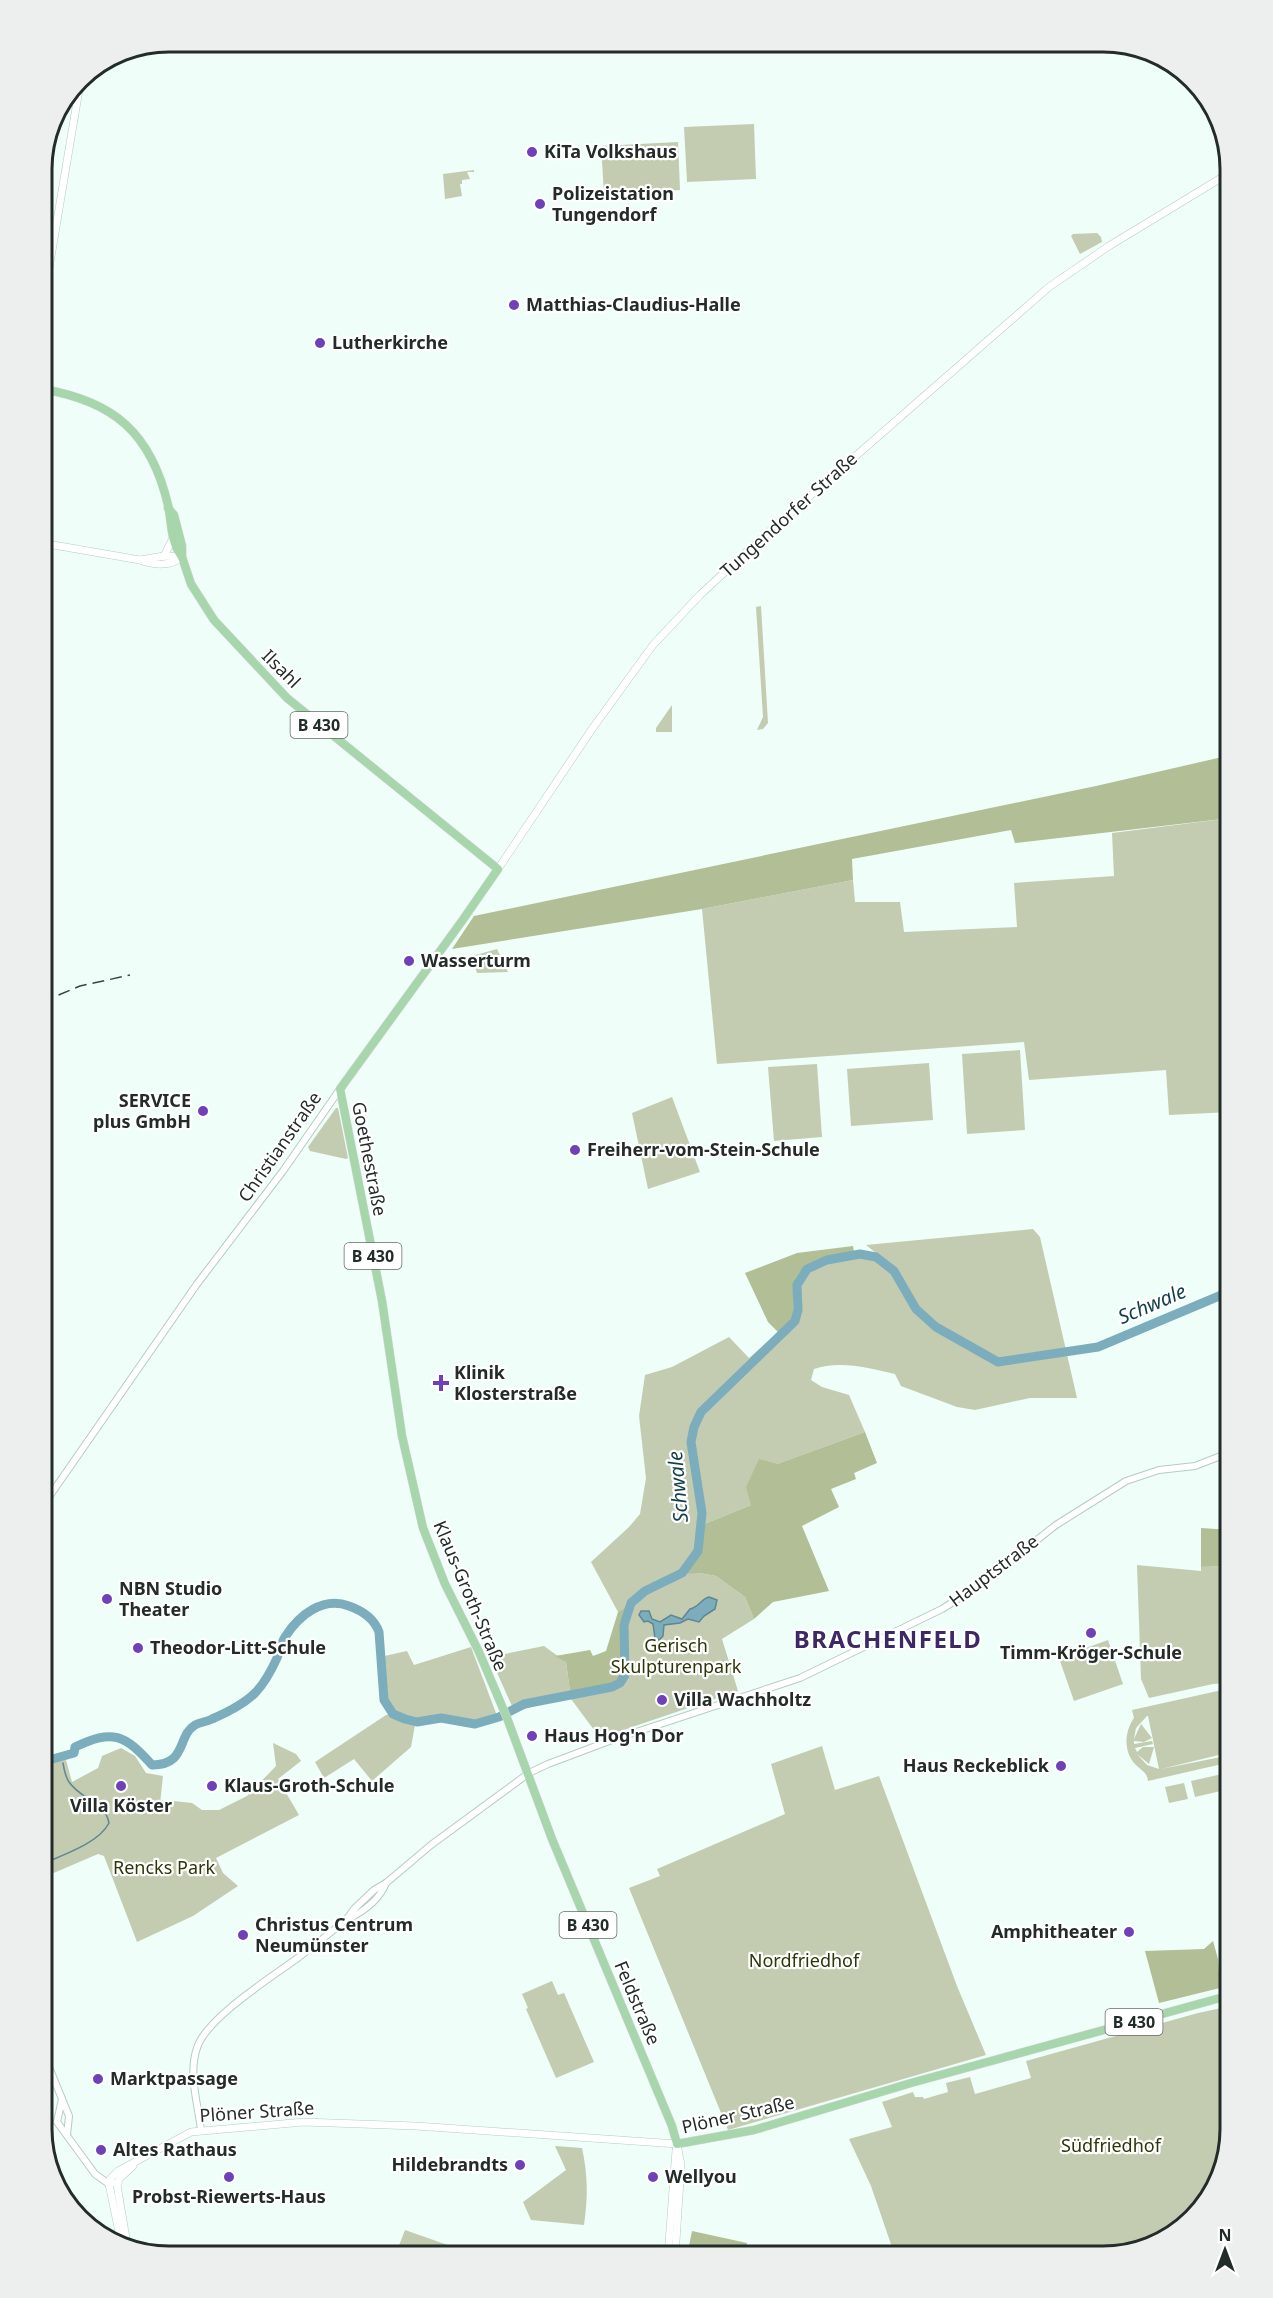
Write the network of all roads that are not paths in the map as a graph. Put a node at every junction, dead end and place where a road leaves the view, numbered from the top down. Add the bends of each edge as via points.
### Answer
1 (78, 97) edge
2 (1220, 179) edge
3 (53, 245) edge
4 (53, 390) edge
5 (168, 508) junction
6 (173, 538) junction
7 (53, 545) edge
8 (164, 556) junction
9 (182, 557) junction
10 (140, 560) junction
11 (543, 804) joint
12 (498, 869) junction
13 (340, 1089) junction
14 (398, 1413) joint
15 (1220, 1456) edge
16 (52, 1492) edge
17 (529, 1773) junction
18 (1220, 1998) edge
19 (52, 2074) edge
20 (64, 2113) junction
21 (68, 2124) junction
22 (60, 2126) junction
23 (201, 2130) junction
24 (68, 2135) junction
25 (677, 2145) junction
26 (137, 2162) junction
27 (95, 2174) junction
28 (115, 2174) junction
29 (117, 2182) junction
30 (109, 2184) junction
31 (118, 2196) junction
32 (114, 2210) junction
33 (124, 2217) junction
34 (119, 2233) edge
35 (126, 2236) edge
36 (669, 2246) edge
37 (676, 2246) edge

1 - 3 main road
2 - 11 main road, Tungendorfer Straße via 1078,266 1011,318 700,595 653,645
4 - 5 main road, B 430 via 97,403 131,428 157,468
5 - 6 main road, B 430
5 - 9 main road, B 430 via 174,515
6 - 8 main road
6 - 9 main road, B 430
7 - 10 main road
8 - 9 main road
8 - 10 main road
9 - 10 main road via 166,564
9 - 12 main road, Ilsahl / B 430 via 190,584 214,620 287,698
11 - 12 main road, Christianstraße
12 - 13 main road, Christianstraße
13 - 14 main road, Goethestraße / B 430 via 382,1301
13 - 16 street, Christianstraße via 142,1361
14 - 17 main road, Klaus-Groth-Straße / B 430 via 430,1550 503,1706
15 - 17 street, Hauptstraße via 1195,1466 1159,1470 1126,1481 1056,1525 977,1587 942,1609 800,1678 578,1752
17 - 23 street, Hauptstraße via 439,1839 387,1883 381,1896 216,2020 196,2049 193,2076
17 - 25 main road, Feldstraße / B 430 via 552,1839
18 - 25 main road, Plöner Straße / B 430 via 754,2130
19 - 20 street
20 - 21 street via 70,2119
20 - 22 street via 56,2119
21 - 22 street
21 - 24 street
22 - 24 street
23 - 25 main road, Plöner Straße via 304,2122
23 - 26 main road, Plöner Straße via 177,2138
24 - 27 street
25 - 36 main road
25 - 37 main road via 681,2165
26 - 28 main road, Plöner Straße
26 - 29 main road, Plöner Straße
27 - 28 street
27 - 30 street
28 - 30 main road
29 - 30 street
29 - 31 main road
30 - 31 main road
30 - 32 main road
31 - 33 main road
32 - 33 main road
32 - 34 main road
33 - 35 main road

